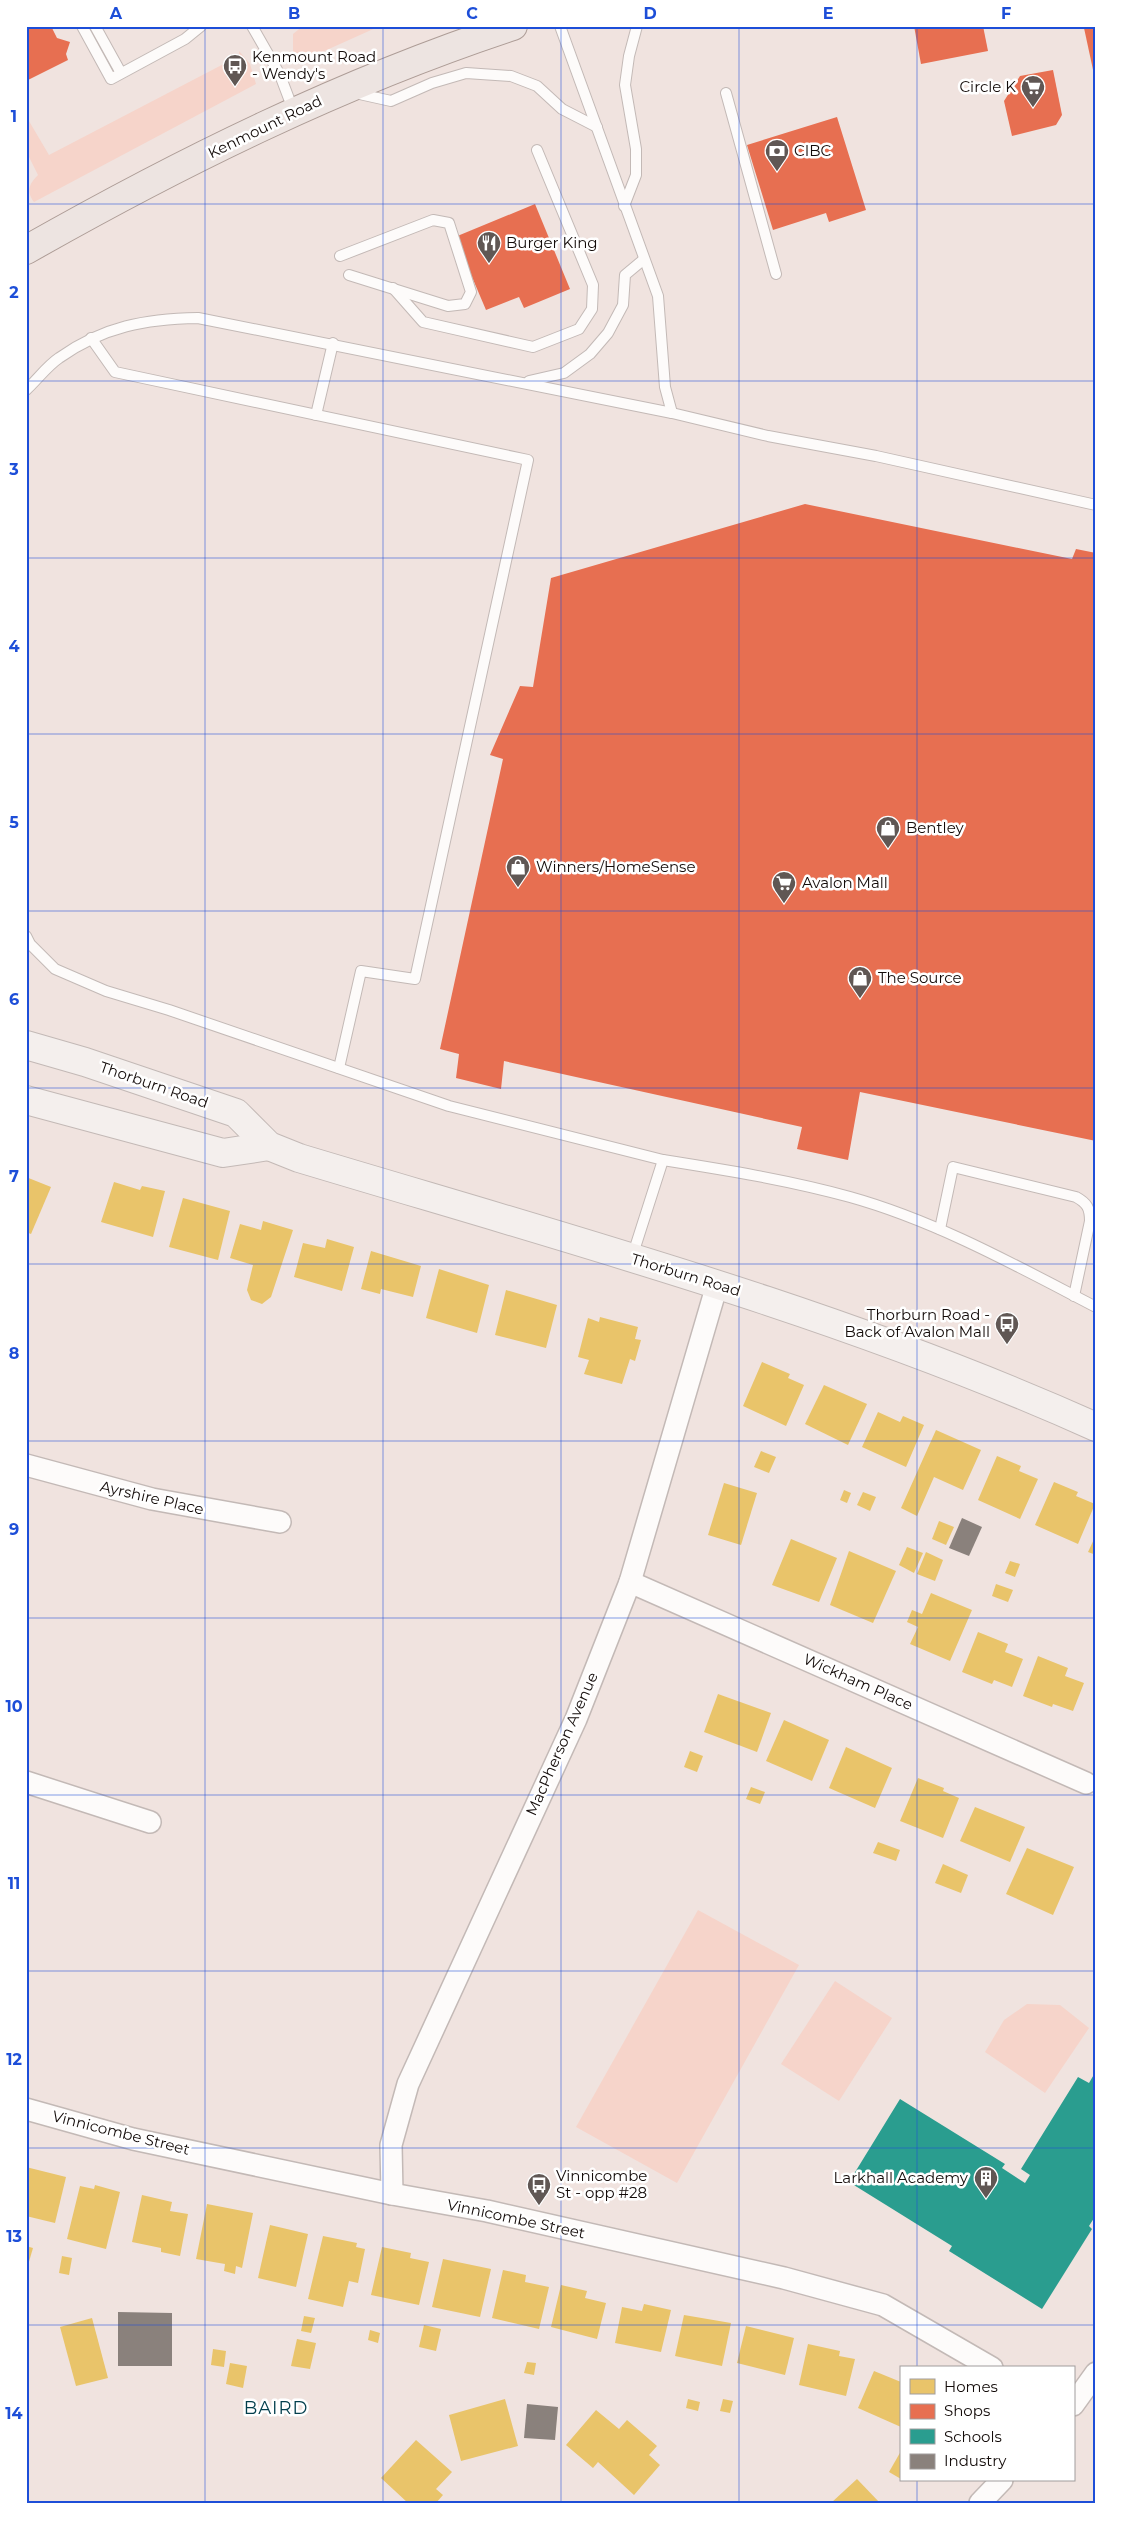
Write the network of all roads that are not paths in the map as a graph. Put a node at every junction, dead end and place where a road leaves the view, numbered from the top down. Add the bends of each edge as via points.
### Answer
1 (82, 26) edge
2 (95, 26) edge
3 (201, 26) edge
4 (252, 26) edge
5 (513, 26) edge
6 (560, 26) edge
7 (637, 26) edge
8 (122, 73) junction
9 (342, 90) junction
10 (726, 92) dead end
11 (295, 113) junction
12 (597, 127) junction
13 (537, 150) dead end
14 (624, 206) junction
15 (30, 244) edge
16 (340, 256) dead end
17 (644, 260) junction
18 (776, 274) dead end
19 (349, 275) dead end
20 (393, 288) junction
21 (91, 338) junction
22 (333, 343) junction
23 (523, 382) junction
24 (26, 390) edge
25 (672, 413) junction
26 (316, 415) junction
27 (1096, 505) edge
28 (26, 936) edge
29 (26, 1045) edge
30 (339, 1068) junction
31 (26, 1100) edge
32 (269, 1146) junction
33 (663, 1160) junction
34 (940, 1229) junction
35 (632, 1258) junction
36 (717, 1285) junction
37 (1074, 1296) junction
38 (1096, 1307) edge
39 (1096, 1428) edge
40 (26, 1464) edge
41 (280, 1522) dead end
42 (630, 1582) junction
43 (26, 1782) edge
44 (1086, 1783) dead end
45 (150, 1822) dead end
46 (26, 2108) edge
47 (392, 2194) junction
48 (989, 2366) edge
49 (1096, 2373) edge
50 (1074, 2404) edge
51 (1000, 2482) edge
52 (980, 2503) edge

1 - 8 lane via 111,79
2 - 8 lane
3 - 8 lane via 185,39
4 - 11 lane via 280,75
5 - 9 main road, Kenmount Road
6 - 12 lane
7 - 14 lane via 626,85 636,149 636,175
9 - 11 main road, Kenmount Road
9 - 12 lane via 391,101 432,83 466,73 511,76 537,86 562,109
10 - 18 lane
11 - 15 main road, Kenmount Road
12 - 14 lane
13 - 20 lane via 592,286 592,309 580,329 533,347 423,322
14 - 17 lane
16 - 20 lane via 434,220 449,223 471,292 465,304 448,306
17 - 23 lane via 625,275 623,305 608,333 590,354 564,374
17 - 25 lane via 658,296 665,387
19 - 20 lane
21 - 22 lane via 159,318 198,318
21 - 24 lane via 58,358
21 - 26 lane via 115,372
22 - 23 lane via 420,364
22 - 26 lane
23 - 25 lane
25 - 27 lane
26 - 30 lane via 528,460 415,979 361,971
28 - 30 lane via 55,969 106,991
29 - 32 main road, Thorburn Road via 236,1112
30 - 33 lane via 449,1106
31 - 32 main road via 223,1153
32 - 35 main road, Thorburn Road via 299,1158
33 - 34 lane via 786,1180 852,1197
33 - 35 lane
34 - 37 lane
34 - 37 lane via 953,1167 1086,1202 1090,1221
35 - 36 main road, Thorburn Road
36 - 39 main road, Thorburn Road via 884,1341
36 - 42 street, MacPherson Avenue
37 - 38 lane
40 - 41 street, Ayrshire Place via 152,1499
42 - 44 street, Wickham Place
42 - 47 street, MacPherson Avenue via 576,1719 408,2084 391,2145
43 - 45 street
46 - 47 street, Vinnicombe Street via 133,2139
47 - 48 street, Vinnicombe Street via 515,2217 784,2278 883,2305
49 - 50 street
51 - 52 street

